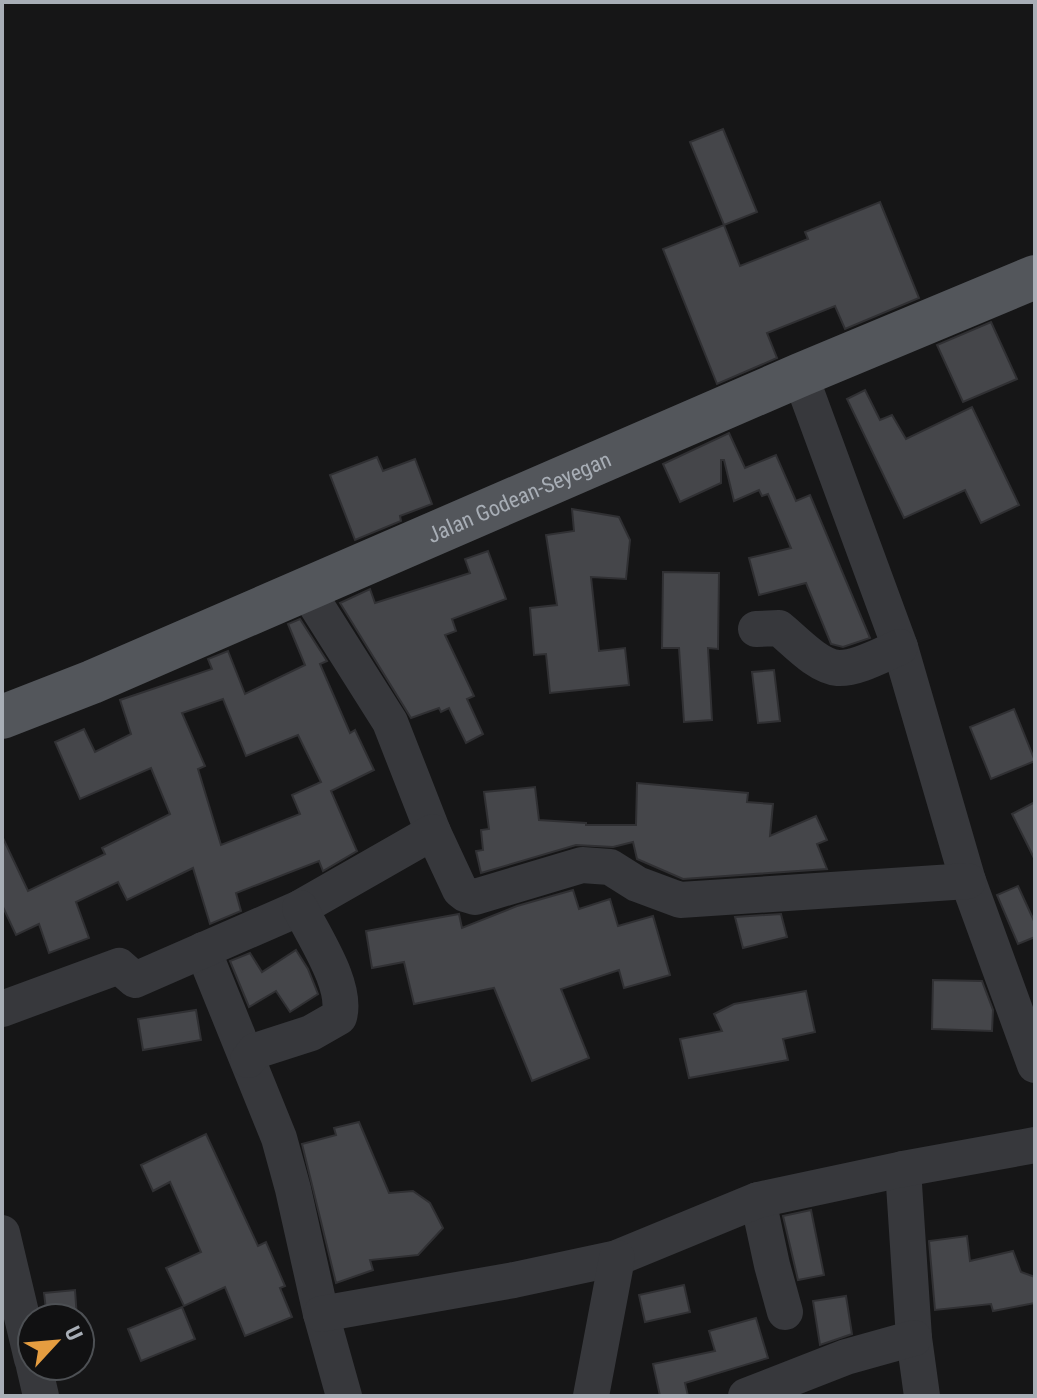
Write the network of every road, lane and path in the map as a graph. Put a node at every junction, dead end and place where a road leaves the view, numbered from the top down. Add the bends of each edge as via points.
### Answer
1 (1035, 277) edge
2 (800, 375) junction
3 (306, 589) junction
4 (756, 629) dead end
5 (900, 647) junction
6 (2, 717) edge
7 (433, 832) junction
8 (968, 881) junction
9 (300, 908) junction
10 (203, 950) junction
11 (2, 1009) edge
12 (1031, 1044) edge
13 (248, 1060) junction
14 (1035, 1145) edge
15 (903, 1169) junction
16 (758, 1200) junction
17 (2, 1233) edge
18 (617, 1258) junction
19 (18, 1302) edge
20 (785, 1312) dead end
21 (321, 1314) junction
22 (914, 1338) junction
23 (344, 1396) edge
24 (591, 1396) edge
25 (746, 1396) edge
26 (922, 1396) edge

1 - 2 main road, Jalan Godean-Seyegan
2 - 3 main road, Jalan Godean-Seyegan
2 - 5 street
3 - 6 main road, Jalan Godean-Seyegan
3 - 7 street via 390,722
4 - 5 street via 779,628 814,657 837,668
5 - 8 street
7 - 8 street via 460,890 475,897 582,865 610,867 680,900
7 - 9 street
8 - 12 street
9 - 10 street
9 - 13 street via 336,981 339,1017 311,1033 255,1051
10 - 11 street via 135,980 119,966
10 - 13 street
13 - 21 street via 290,1176
14 - 15 street
15 - 16 street
15 - 22 street
16 - 18 street
16 - 20 street
17 - 19 street
18 - 21 street
18 - 24 street
21 - 23 street
22 - 25 street via 846,1357
22 - 26 street

